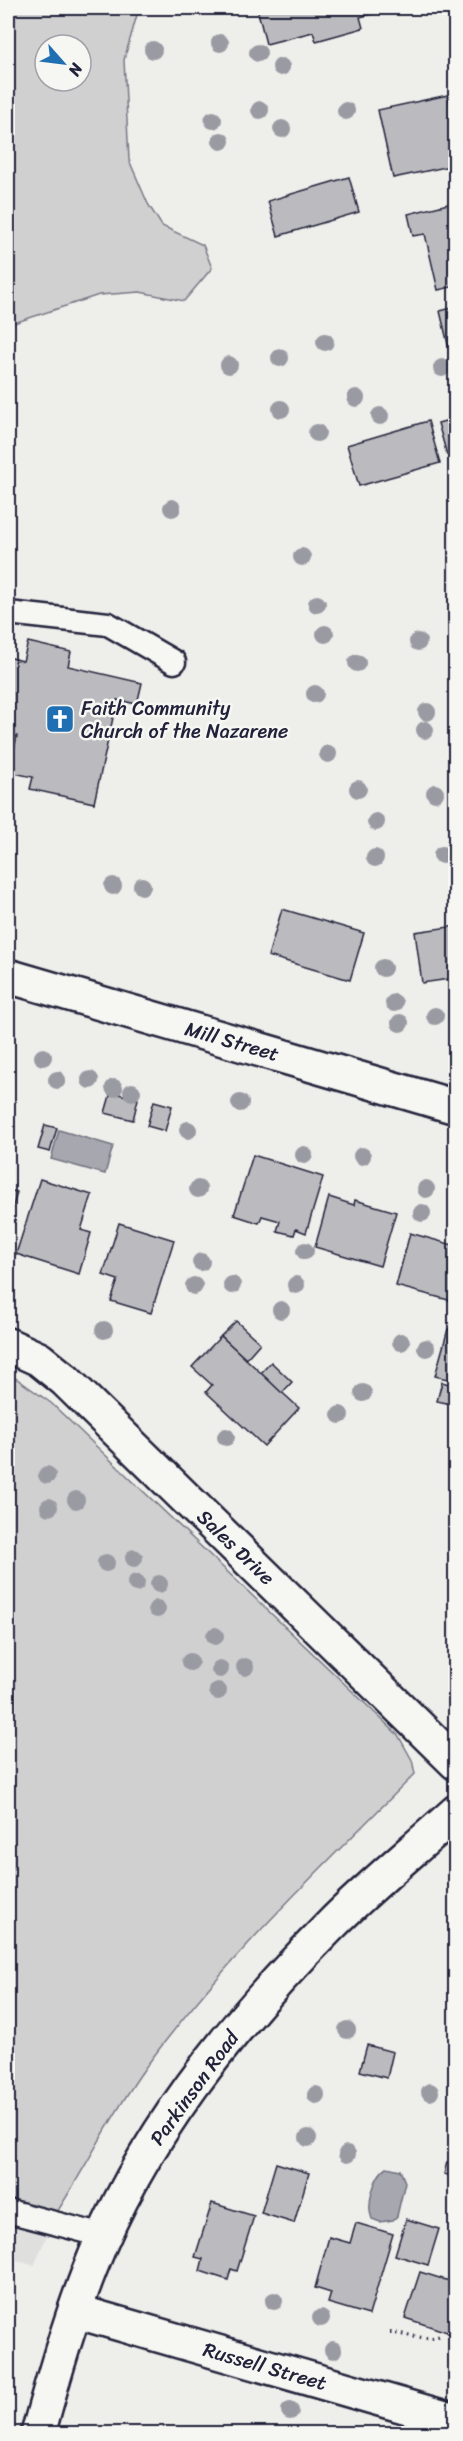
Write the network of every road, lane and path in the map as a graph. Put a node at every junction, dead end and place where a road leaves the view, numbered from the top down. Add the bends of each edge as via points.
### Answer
1 (8, 613) edge
2 (174, 662) dead end
3 (8, 976) edge
4 (456, 1107) edge
5 (8, 1345) edge
6 (456, 1763) edge
7 (456, 1812) edge
8 (8, 2211) edge
9 (104, 2236) junction
10 (75, 2311) junction
11 (390, 2333) dead end
12 (440, 2336) dead end
13 (456, 2421) edge
14 (38, 2433) edge

1 - 2 lane via 108,624
3 - 4 main road, Mill Street
5 - 6 main road, Sales Drive via 39,1359 65,1380
7 - 9 main road, Parkinson Road via 329,1927 237,2027 165,2124
8 - 9 lane
9 - 10 main road, Parkinson Road
10 - 13 main road, Russell Street
10 - 14 main road, Parkinson Road
11 - 12 path via 428,2340

